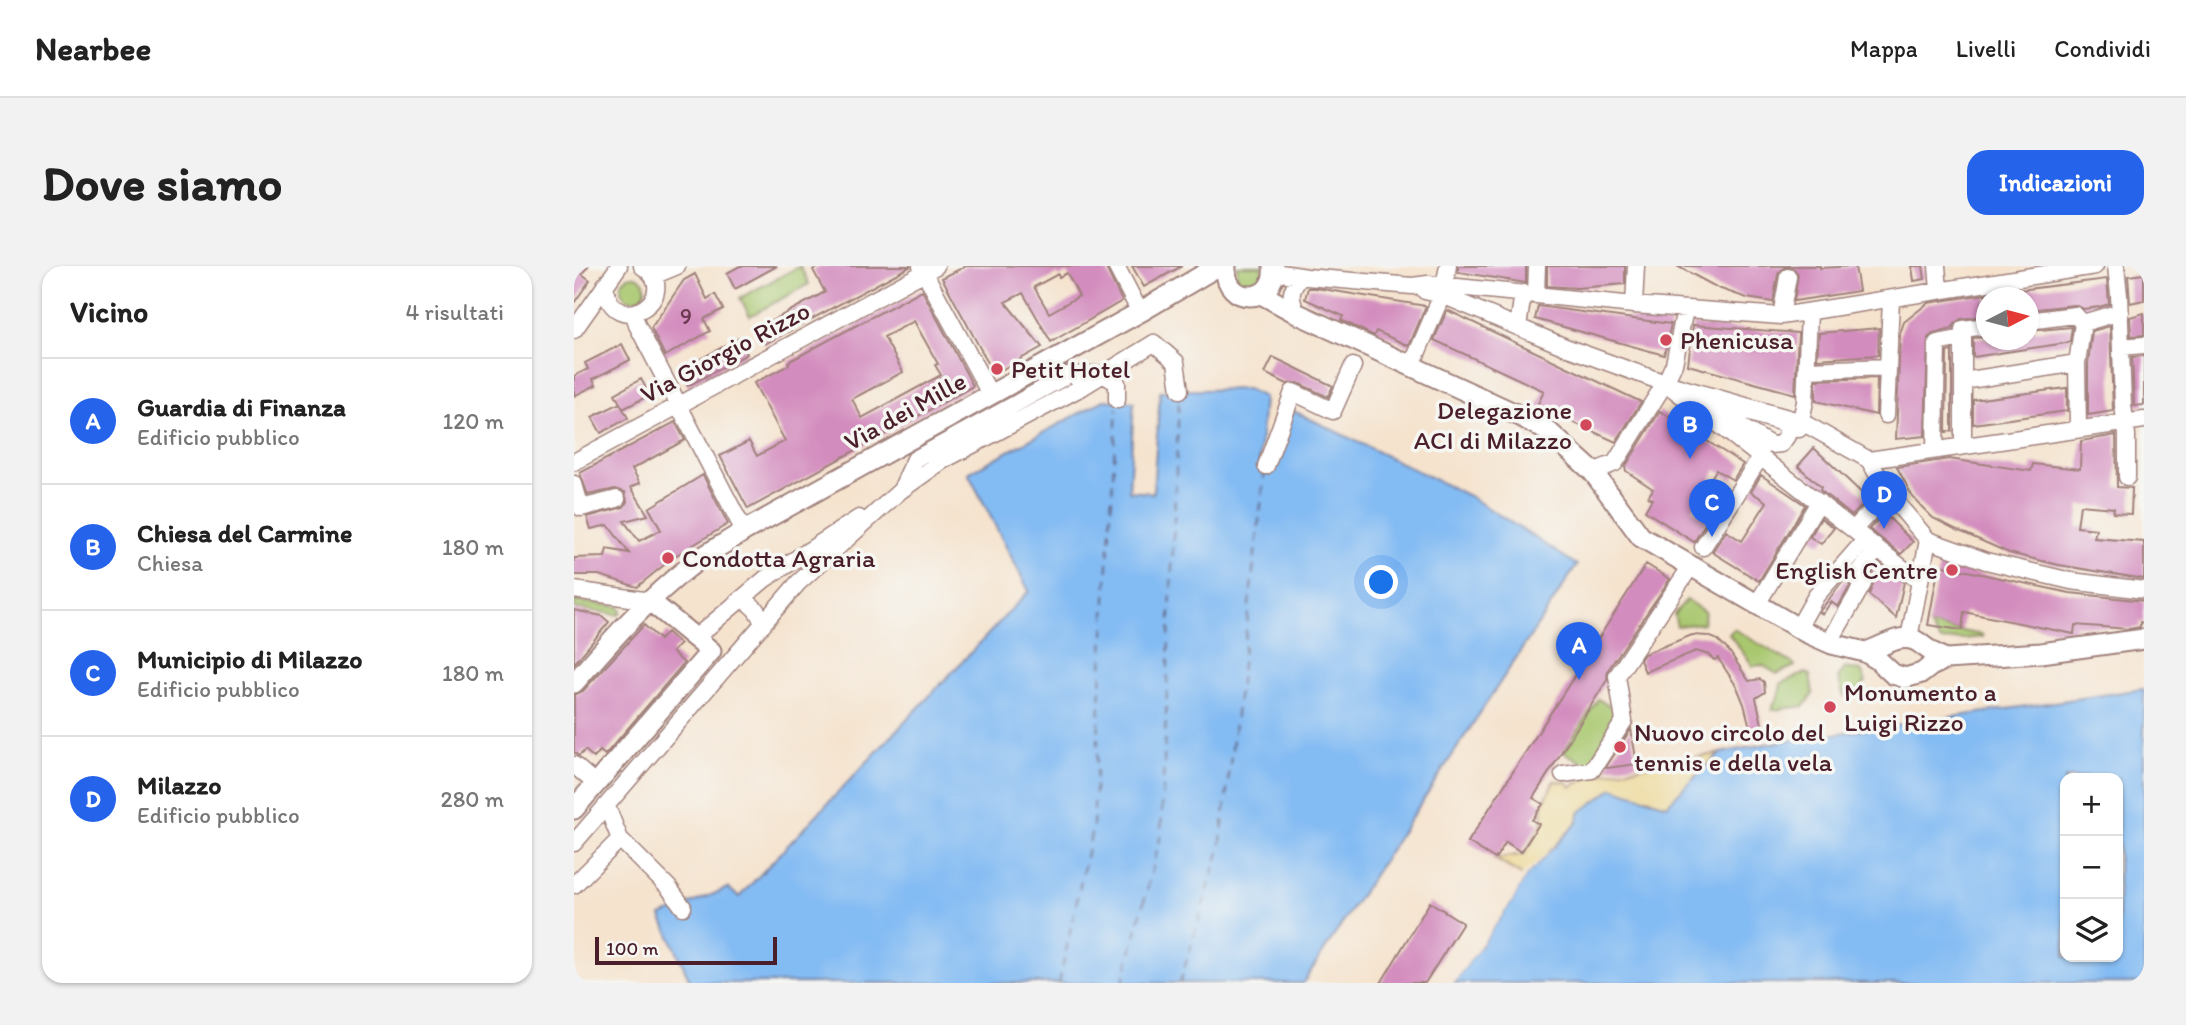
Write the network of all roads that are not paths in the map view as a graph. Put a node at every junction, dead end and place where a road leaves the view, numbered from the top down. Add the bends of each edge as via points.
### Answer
1 (619, 266) edge
2 (677, 266) edge
3 (1116, 266) edge
4 (1448, 266) edge
5 (1537, 266) edge
6 (1636, 266) edge
7 (1937, 266) edge
8 (2095, 266) edge
9 (2116, 266) edge
10 (927, 268) edge
11 (1274, 269) edge
12 (647, 271) edge
13 (1224, 271) edge
14 (1301, 276) junction
15 (1788, 277) dead end
16 (606, 285) junction
17 (1443, 290) junction
18 (1939, 290) junction
19 (1261, 294) junction
20 (1530, 294) junction
21 (1891, 299) junction
22 (1634, 305) junction
23 (1685, 309) junction
24 (1140, 312) junction
25 (2120, 312) junction
26 (579, 313) edge
27 (634, 313) junction
28 (1296, 313) junction
29 (1809, 313) junction
30 (1781, 316) junction
31 (2039, 320) edge
32 (2083, 323) junction
33 (1518, 327) junction
34 (1976, 329) edge
35 (574, 330) edge
36 (1963, 334) junction
37 (2144, 345) edge
38 (2121, 347) junction
39 (2077, 363) junction
40 (1412, 365) junction
41 (1353, 366) dead end
42 (1888, 367) junction
43 (1808, 370) junction
44 (1103, 374) junction
45 (1963, 382) junction
46 (1665, 383) junction
47 (1180, 390) dead end
48 (990, 394) junction
49 (1709, 395) junction
50 (1118, 400) dead end
51 (678, 404) junction
52 (1700, 410) junction
53 (1886, 415) dead end
54 (2144, 419) edge
55 (1802, 422) junction
56 (2125, 422) junction
57 (2078, 429) junction
58 (1788, 431) joint
59 (1963, 446) junction
60 (1935, 450) junction
61 (1869, 460) junction
62 (1767, 461) junction
63 (574, 462) edge
64 (1266, 466) dead end
65 (1593, 472) junction
66 (2127, 477) dead end
67 (574, 484) edge
68 (900, 491) junction
69 (1888, 493) junction
70 (617, 499) dead end
71 (1819, 502) junction
72 (744, 531) junction
73 (1866, 539) junction
74 (1928, 540) junction
75 (1703, 547) dead end
76 (1691, 566) junction
77 (1919, 582) junction
78 (574, 590) edge
79 (2144, 590) edge
80 (741, 599) junction
81 (650, 601) junction
82 (1757, 604) junction
83 (763, 625) junction
84 (1798, 628) junction
85 (695, 638) junction
86 (1909, 638) junction
87 (2144, 639) edge
88 (1829, 643) junction
89 (1865, 652) junction
90 (1946, 660) junction
91 (574, 683) edge
92 (574, 765) edge
93 (1563, 774) dead end
94 (596, 784) junction
95 (607, 807) junction
96 (574, 809) edge
97 (620, 839) junction
98 (574, 843) edge
99 (574, 885) edge
100 (683, 907) dead end

1 - 16 street
2 - 12 street
3 - 24 street
4 - 17 street
5 - 20 street
6 - 22 street
7 - 18 street
8 - 18 street
9 - 25 street
10 - 48 street
10 - 51 street, Via Giorgio Rizzo
11 - 14 street
11 - 19 main road
12 - 27 street via 656,289 652,302
13 - 19 main road, Via dei Mille via 1241,294
13 - 24 main road, Via dei Mille via 1195,280
14 - 17 street
14 - 28 street via 1290,297
15 - 30 street
16 - 26 street
16 - 27 street via 613,305
17 - 20 street
17 - 33 street
17 - 40 street
18 - 21 street
19 - 28 main road, Via dei Mille
20 - 22 street
20 - 33 street
21 - 29 street
21 - 42 street
22 - 23 street
23 - 30 street
23 - 46 street via 1674,364
24 - 48 main road, Via dei Mille
25 - 32 street
25 - 38 street
26 - 35 street
27 - 51 street
28 - 40 main road, Via dei Mille
29 - 30 street
29 - 43 street
31 - 32 street via 2075,315
32 - 39 street
33 - 46 street
34 - 36 street
36 - 45 street
36 - 60 street via 1937,343
37 - 38 street
38 - 56 street
39 - 45 street
39 - 57 street
40 - 65 main road, Via dei Mille via 1549,432
41 - 64 street via 1333,411 1293,392
42 - 43 street
42 - 53 street
43 - 55 street
44 - 47 street via 1154,343 1175,362
44 - 50 street via 1117,383
44 - 68 street via 942,461
45 - 59 street
46 - 49 street
46 - 52 street
46 - 65 street via 1615,463
48 - 72 main road, Via dei Mille
49 - 52 street via 1703,398
49 - 55 street
51 - 63 street, Via Giorgio Rizzo
51 - 72 street
52 - 62 street
54 - 56 street
55 - 61 street
55 - 62 street
56 - 57 street
56 - 66 street
57 - 59 street
58 - 58 street via 1783,424 1705,401 1771,445 1781,444
59 - 60 street
60 - 61 street
61 - 69 street
62 - 71 street
62 - 75 street
65 - 76 main road, Via dei Mille via 1641,537
67 - 70 street via 581,508
68 - 80 street
68 - 83 street via 798,583
69 - 73 street
69 - 74 street
71 - 73 street
71 - 82 street
72 - 81 main road, Via dei Mille via 690,566
73 - 77 street
73 - 84 street via 1816,596
73 - 88 street via 1855,577 1863,584
74 - 77 street
74 - 79 street via 1986,561 2071,581
76 - 82 main road
76 - 93 street via 1617,676 1625,721 1592,770
77 - 86 street
78 - 81 street
80 - 83 street via 761,615
80 - 85 street
81 - 85 main road
81 - 91 main road, Via dei Mille
82 - 84 main road
83 - 95 street
84 - 88 main road
85 - 94 main road via 710,651
86 - 89 main road
86 - 90 main road
87 - 90 main road
88 - 89 main road
89 - 90 main road via 1905,678
92 - 94 street
94 - 96 main road
95 - 97 street
95 - 98 street
97 - 99 street
97 - 100 street

